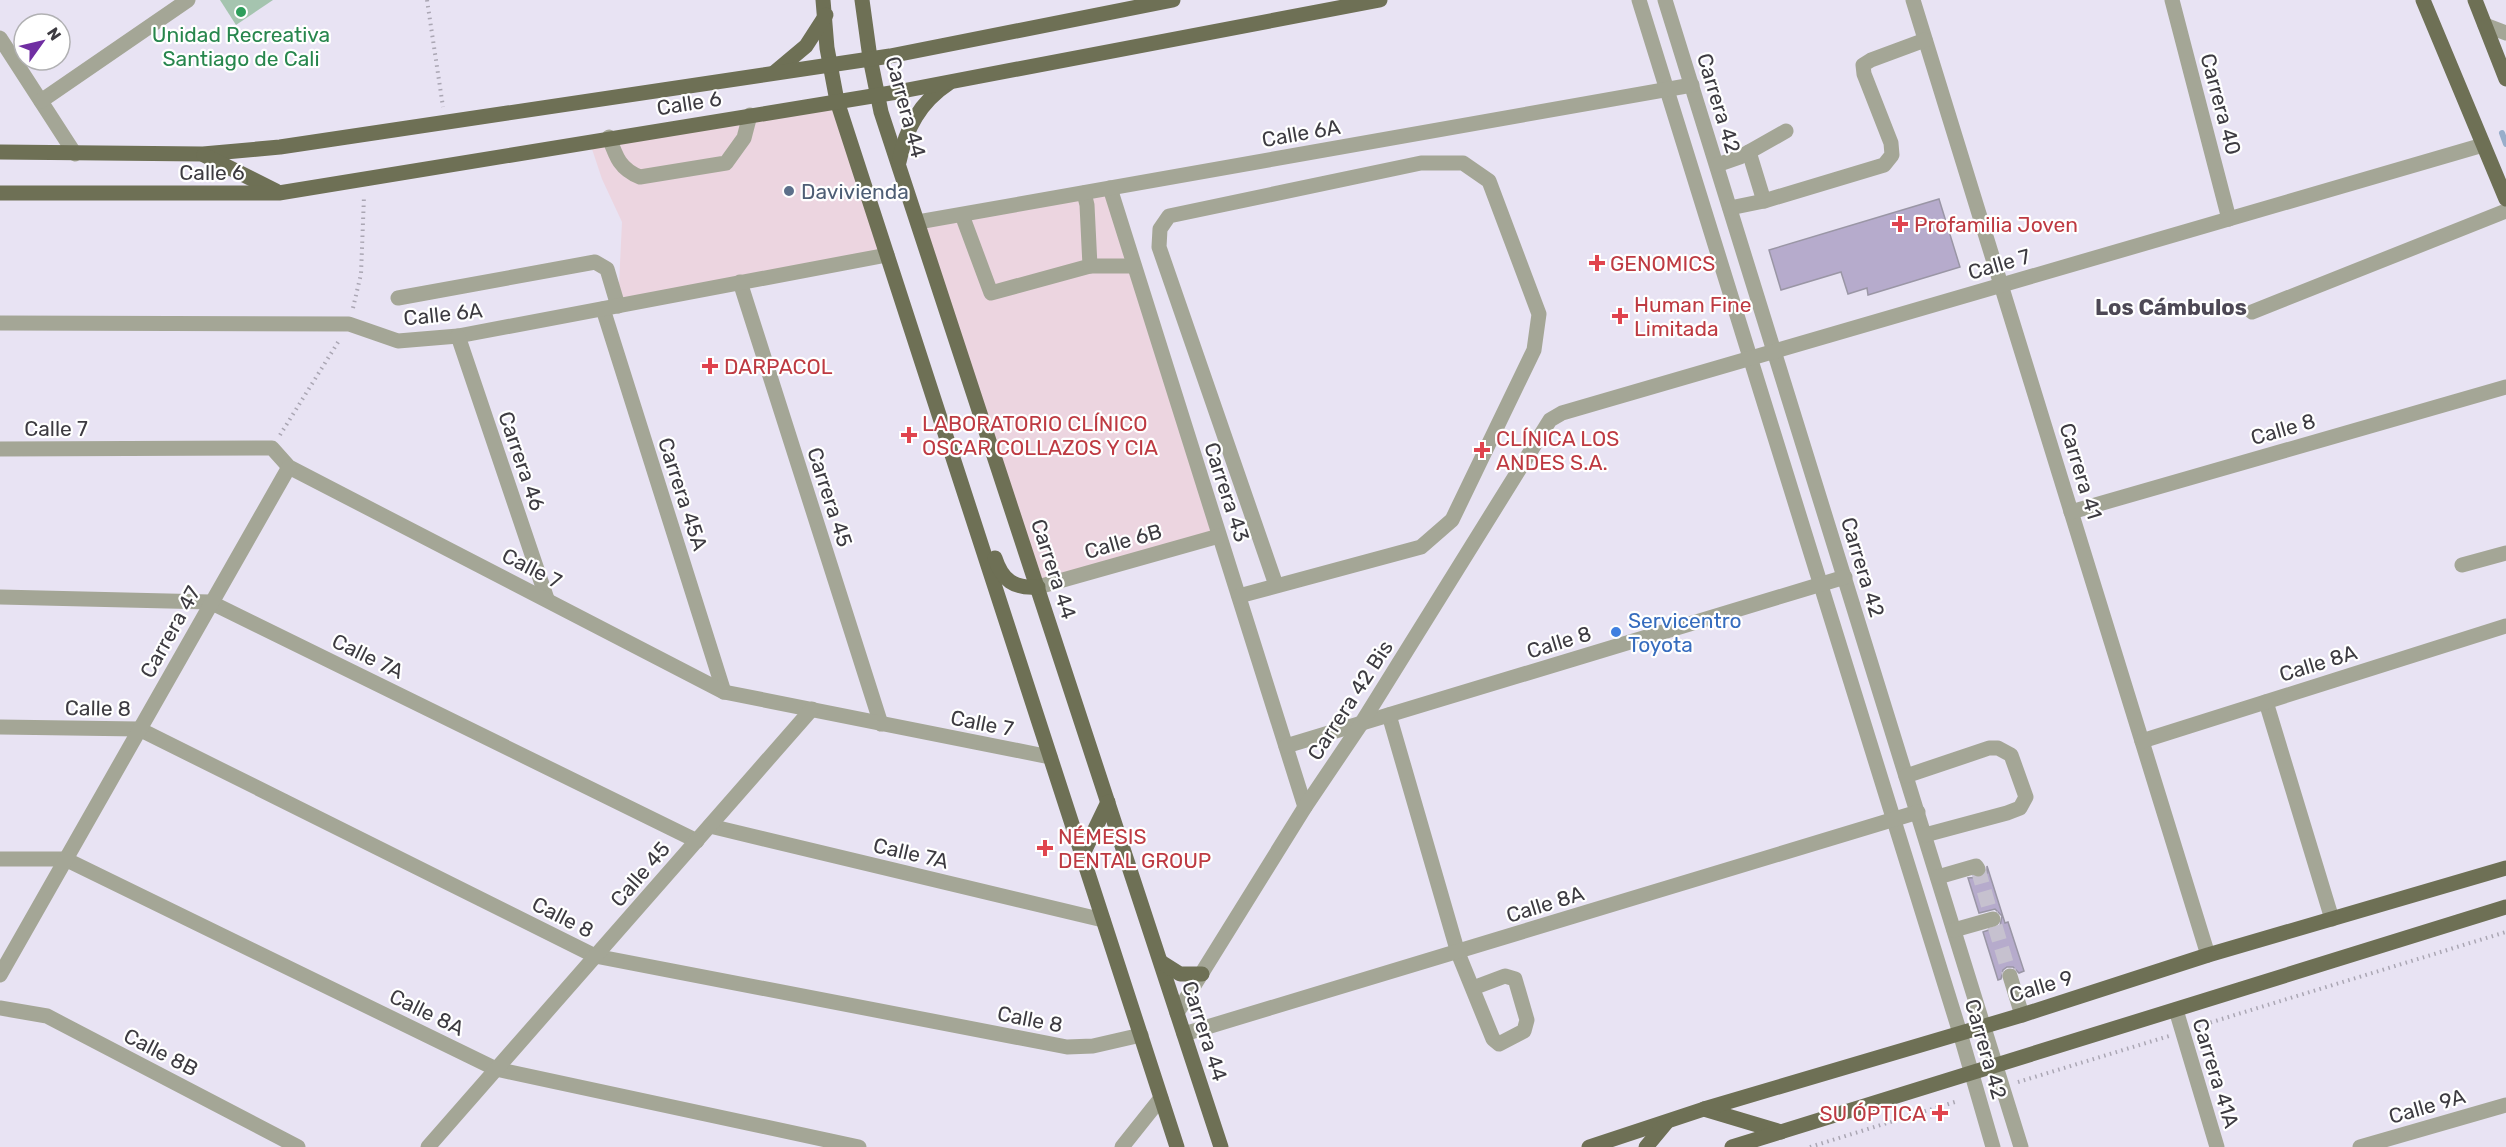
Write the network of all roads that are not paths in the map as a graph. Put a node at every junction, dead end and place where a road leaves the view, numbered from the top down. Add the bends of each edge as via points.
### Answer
1 (188, 0) edge
2 (862, 0) edge
3 (1173, 0) edge
4 (1380, 0) edge
5 (1639, 0) edge
6 (1665, 0) edge
7 (1913, 0) edge
8 (2172, 0) edge
9 (2424, 0) edge
10 (2475, 0) edge
11 (825, 7) edge
12 (2485, 25) junction
13 (2506, 33) edge
14 (0, 38) edge
15 (1925, 40) junction
16 (870, 58) junction
17 (830, 65) junction
18 (770, 76) junction
19 (2506, 79) edge
20 (954, 80) junction
21 (1692, 85) junction
22 (1667, 90) junction
23 (876, 95) junction
24 (41, 101) junction
25 (837, 101) junction
26 (750, 115) junction
27 (1786, 131) dead end
28 (609, 137) junction
29 (2483, 145) junction
30 (0, 152) edge
31 (1749, 152) junction
32 (75, 154) junction
33 (203, 154) junction
34 (899, 164) junction
35 (1717, 165) junction
36 (1110, 188) junction
37 (0, 193) edge
38 (279, 193) junction
39 (1084, 193) junction
40 (2506, 199) edge
41 (1764, 201) junction
42 (1730, 208) junction
43 (2506, 210) edge
44 (962, 214) junction
45 (2229, 219) junction
46 (918, 222) junction
47 (887, 255) junction
48 (1090, 266) junction
49 (1134, 266) junction
50 (740, 282) junction
51 (2001, 285) junction
52 (398, 298) dead end
53 (610, 307) junction
54 (2252, 312) dead end
55 (0, 323) edge
56 (458, 336) junction
57 (1774, 351) junction
58 (1750, 358) junction
59 (2506, 387) edge
60 (1562, 413) joint
61 (0, 449) edge
62 (289, 467) junction
63 (2071, 512) junction
64 (972, 516) junction
65 (1219, 536) junction
66 (2506, 553) edge
67 (2462, 565) dead end
68 (1845, 577) junction
69 (1276, 585) junction
70 (1821, 585) junction
71 (1038, 587) junction
72 (1239, 596) junction
73 (0, 597) edge
74 (547, 598) junction
75 (210, 602) junction
76 (2506, 626) edge
77 (724, 692) junction
78 (2266, 702) junction
79 (812, 709) junction
80 (1389, 715) junction
81 (1361, 723) junction
82 (881, 724) junction
83 (0, 727) edge
84 (139, 729) junction
85 (2142, 741) junction
86 (1286, 746) junction
87 (1050, 757) junction
88 (1906, 776) junction
89 (1108, 802) junction
90 (1305, 807) junction
91 (1918, 812) junction
92 (1894, 820) junction
93 (710, 826) junction
94 (1925, 835) junction
95 (697, 841) junction
96 (1082, 856) junction
97 (0, 859) edge
98 (65, 859) junction
99 (2506, 868) edge
100 (1977, 869) dead end
101 (1938, 877) junction
102 (2506, 907) edge
103 (2332, 918) junction
104 (1103, 920) junction
105 (1993, 920) dead end
106 (1954, 930) junction
107 (1458, 953) junction
108 (2208, 955) junction
109 (595, 956) junction
110 (1161, 962) junction
111 (1202, 974) junction
112 (0, 975) edge
113 (2010, 976) tunnel mouth
114 (1473, 988) junction
115 (0, 1008) edge
116 (2176, 1010) junction
117 (1177, 1012) junction
118 (2022, 1015) junction
119 (1984, 1026) junction
120 (1960, 1033) junction
121 (1184, 1034) junction
122 (1140, 1035) junction
123 (1996, 1066) junction
124 (496, 1069) junction
125 (1970, 1073) junction
126 (1161, 1098) junction
127 (2506, 1105) edge
128 (1704, 1109) junction
129 (1666, 1123) junction
130 (1781, 1132) junction
131 (298, 1147) edge
132 (428, 1147) edge
133 (859, 1147) edge
134 (1122, 1147) edge
135 (1177, 1147) edge
136 (1221, 1147) edge
137 (1589, 1147) edge
138 (1646, 1147) edge
139 (1732, 1147) edge
140 (1993, 1147) edge
141 (2021, 1147) edge
142 (2217, 1147) edge
143 (2360, 1147) edge

1 - 24 street
2 - 16 main road, Carrera 44
3 - 16 main road, Calle 6
4 - 20 main road, Calle 6
5 - 22 street, Carrera 42
6 - 21 street, Carrera 42
7 - 15 street, Carrera 41
8 - 45 street, Carrera 40
9 - 29 main road
10 - 12 main road
11 - 17 main road
11 - 18 main road via 806,46
12 - 13 street
12 - 19 main road
14 - 24 street
15 - 41 street via 1863,65 1891,143 1892,155 1884,165
15 - 51 street, Carrera 41
16 - 17 main road, Calle 6
16 - 23 main road, Carrera 44
17 - 18 main road, Calle 6
17 - 25 main road
18 - 33 main road, Calle 6 via 280,147
20 - 23 main road, Calle 6
20 - 34 main road via 931,97 914,118 903,140
21 - 22 street, Calle 6A
21 - 35 street, Carrera 42
22 - 36 street, Calle 6A
22 - 58 street, Carrera 42
23 - 25 main road, Calle 6
23 - 34 main road, Carrera 44
24 - 32 street
25 - 26 main road, Calle 6
25 - 47 main road
26 - 28 main road, Calle 6
26 - 28 street via 744,138 726,163 640,177 618,162
27 - 31 street
28 - 38 main road, Calle 6
29 - 40 main road
29 - 45 street, Calle 7
30 - 32 main road, Calle 6
31 - 35 street
31 - 41 street
32 - 33 main road, Calle 6
33 - 38 main road
34 - 46 main road, Carrera 44
35 - 42 street, Carrera 42
36 - 39 street, Calle 6A
36 - 49 street, Carrera 43
37 - 38 main road, Calle 6
39 - 44 street, Calle 6A
39 - 48 street
41 - 42 street
42 - 57 street, Carrera 42
43 - 54 street
44 - 46 street, Calle 6A
44 - 48 street via 991,293
45 - 51 street, Calle 7
46 - 71 main road, Carrera 44
47 - 50 street, Calle 6A
47 - 64 main road
48 - 49 street
49 - 65 street, Carrera 43
50 - 53 street, Calle 6A
50 - 82 street, Carrera 45
51 - 57 street, Calle 7
51 - 63 street, Carrera 41
52 - 53 street, Carrera 45A via 595,262 607,269
53 - 56 street, Calle 6A
53 - 77 street, Carrera 45A
55 - 56 street, Calle 6A via 350,324 398,341
56 - 74 street, Carrera 46
57 - 58 street, Calle 7
57 - 68 street, Carrera 42
58 - 60 street, Calle 7
58 - 70 street, Carrera 42
59 - 63 street, Calle 8
60 - 81 street, Carrera 42 Bis via 1550,420
61 - 62 street, Calle 7 via 272,448
62 - 74 street, Calle 7
62 - 75 street, Carrera 47
63 - 85 street, Carrera 41
64 - 71 main road via 984,523 999,572 1017,585
64 - 87 main road
65 - 71 street, Calle 6B
65 - 72 street, Carrera 43
66 - 67 street
68 - 70 street, Calle 8
68 - 88 street, Carrera 42
69 - 69 street via 1421,547 1452,520 1534,350 1539,314 1490,181 1463,163 1421,164 1169,216 1160,229 1158,246
69 - 72 street
70 - 80 street, Calle 8
70 - 92 street, Carrera 42
71 - 89 main road, Carrera 44
72 - 86 street, Carrera 43
73 - 75 street, Calle 7A
74 - 77 street, Calle 7
75 - 84 street, Carrera 47
75 - 95 street, Calle 7A
76 - 78 street, Calle 8A
77 - 79 street, Calle 7
78 - 85 street, Calle 8A
78 - 103 street
79 - 82 street, Calle 7
79 - 93 street, Calle 45
80 - 81 street, Calle 8
80 - 107 street
81 - 86 street, Calle 8
81 - 90 street, Carrera 42 Bis
82 - 87 street, Calle 7
83 - 84 street, Calle 8
84 - 98 street, Carrera 47
84 - 109 street, Calle 8
85 - 108 street, Carrera 41
86 - 90 street, Carrera 43
87 - 96 main road
88 - 91 street, Carrera 42
88 - 94 street via 1998,748 2011,755 2026,797 2020,808 2007,813
89 - 96 main road
89 - 110 main road, Carrera 44
90 - 111 street, Carrera 42 Bis
91 - 92 street, Calle 8A
91 - 94 street, Carrera 42
92 - 107 street, Calle 8A
92 - 120 street, Carrera 42
93 - 95 street, Calle 45
93 - 104 street, Calle 7A
94 - 101 street, Carrera 42
95 - 109 street, Calle 45
96 - 104 main road
97 - 98 street, Calle 8A
98 - 112 street, Carrera 47
98 - 124 street, Calle 8A
99 - 103 main road, Calle 9
100 - 101 street via 1976,866
101 - 106 street, Carrera 42
102 - 116 main road
103 - 108 main road, Calle 9
104 - 122 main road
105 - 106 street
106 - 119 street, Carrera 42
107 - 114 street
107 - 121 street, Calle 8A
108 - 118 main road, Calle 9
109 - 122 street, Calle 8 via 1067,1047 1093,1046
109 - 124 street, Calle 45
110 - 111 main road via 1180,974
110 - 117 main road, Carrera 44
111 - 117 street, Carrera 42 Bis
113 - 118 street
114 - 114 street via 1493,1039 1499,1044 1524,1031 1527,1020 1515,979 1505,976
115 - 131 street, Calle 8B via 47,1017
116 - 123 main road
116 - 142 street, Carrera 41A
117 - 121 main road, Carrera 44
118 - 119 main road, Calle 9
119 - 120 main road, Calle 9
119 - 123 street, Carrera 42
120 - 125 street, Carrera 42
120 - 128 main road, Calle 9
121 - 136 main road, Carrera 44
122 - 126 main road
123 - 125 main road
123 - 141 street, Carrera 42
124 - 132 street, Calle 45
124 - 133 street, Calle 8A
125 - 130 main road
125 - 140 street, Carrera 42
126 - 134 street
126 - 135 main road
127 - 143 street, Calle 9A
128 - 129 main road, Calle 9
128 - 130 main road
129 - 137 main road, Calle 9
129 - 138 main road
130 - 139 main road

